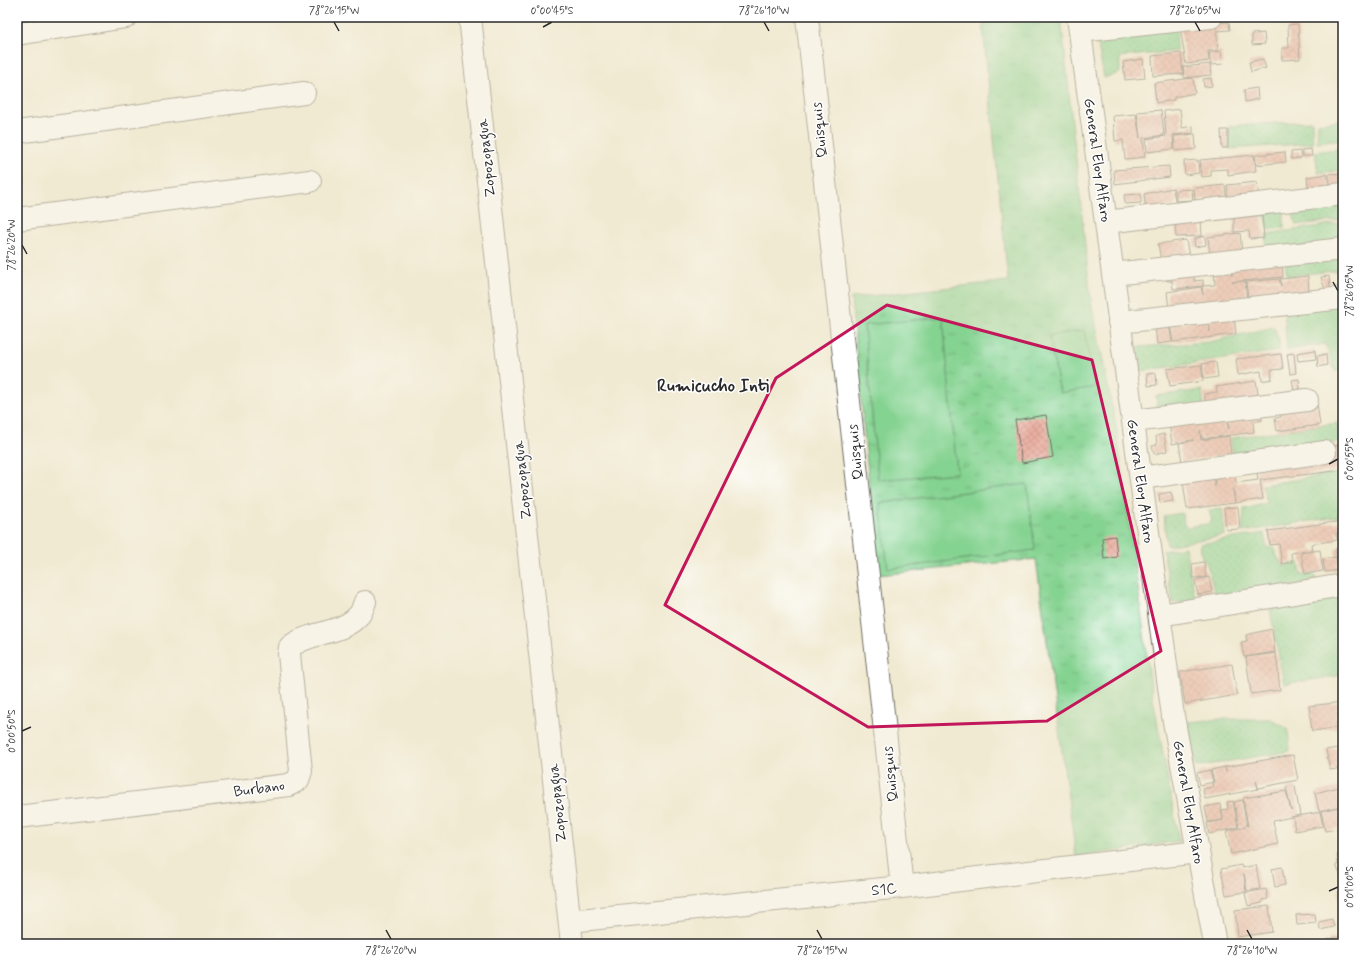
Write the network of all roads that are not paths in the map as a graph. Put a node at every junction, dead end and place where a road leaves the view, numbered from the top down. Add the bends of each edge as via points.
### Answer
1 (126, 17) edge
2 (470, 17) edge
3 (807, 17) edge
4 (1210, 17) edge
5 (1079, 24) edge
6 (17, 34) edge
7 (304, 93) dead end
8 (17, 132) edge
9 (310, 181) dead end
10 (1343, 194) edge
11 (17, 219) edge
12 (1106, 222) junction
13 (1343, 249) edge
14 (1113, 274) junction
15 (1343, 298) edge
16 (1119, 322) junction
17 (1307, 400) dead end
18 (1133, 421) junction
19 (1325, 452) dead end
20 (1141, 478) junction
21 (1343, 585) edge
22 (365, 602) dead end
23 (1160, 615) junction
24 (17, 817) edge
25 (1198, 852) junction
26 (902, 887) junction
27 (570, 921) junction
28 (572, 944) edge
29 (1215, 944) edge

1 - 6 street
2 - 27 street, Zopozopagua
3 - 26 street, Quisquis
4 - 5 street
5 - 12 street, General Eloy Alfaro
7 - 8 street
9 - 11 street
10 - 12 street
12 - 14 street, General Eloy Alfaro
13 - 14 street
14 - 16 street, General Eloy Alfaro
15 - 16 street
16 - 18 street, General Eloy Alfaro
17 - 18 street
18 - 20 street, General Eloy Alfaro
19 - 20 street
20 - 23 street, General Eloy Alfaro
21 - 23 street
22 - 24 street, Burbano via 359,616 348,623 298,640 290,647 301,771 298,780 289,785
23 - 25 street, General Eloy Alfaro via 1173,716
25 - 26 street, S1C
25 - 29 street, General Eloy Alfaro
26 - 27 street, S1C
27 - 28 street, Zopozopagua

